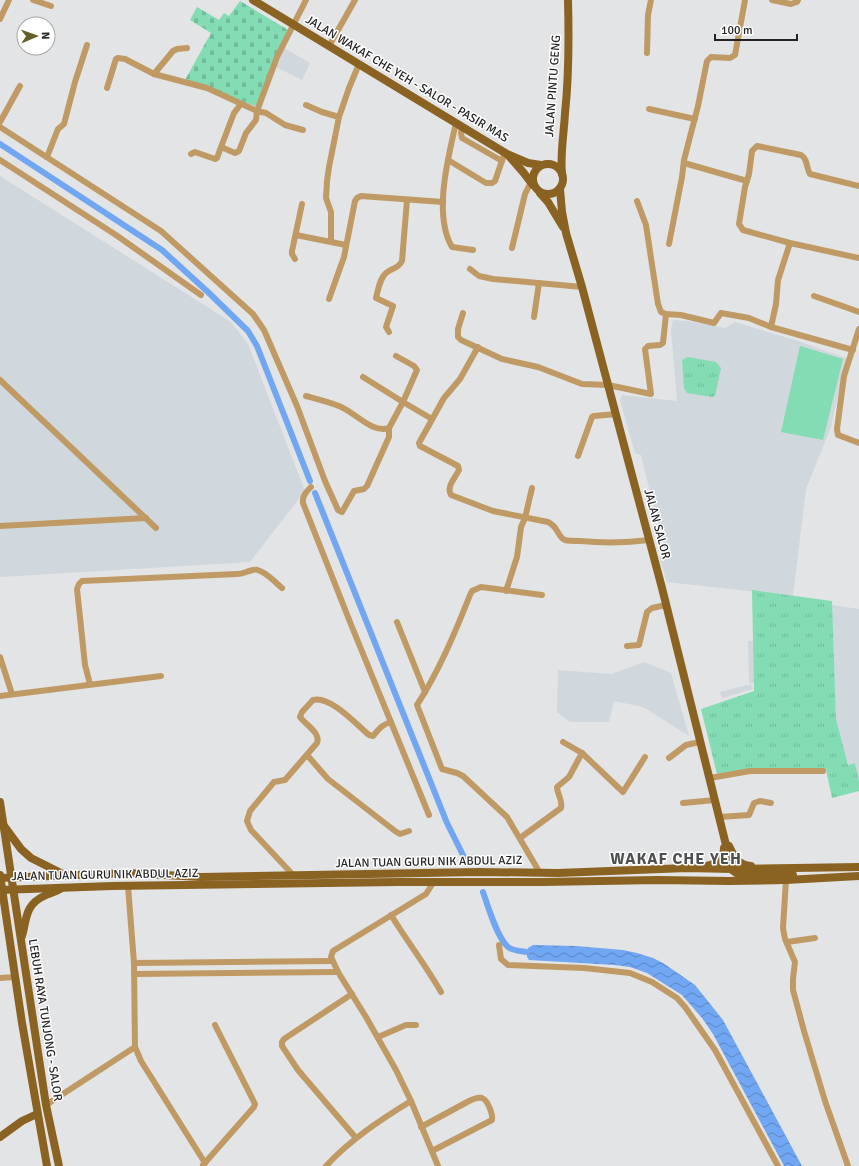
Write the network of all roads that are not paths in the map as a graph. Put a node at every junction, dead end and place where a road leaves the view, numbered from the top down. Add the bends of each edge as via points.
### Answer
1 (9, 0) edge
2 (33, 0) edge
3 (253, 0) edge
4 (306, 0) edge
5 (355, 0) edge
6 (568, 0) edge
7 (651, 0) edge
8 (745, 0) edge
9 (772, 0) edge
10 (798, 0) edge
11 (3, 5) edge
12 (51, 6) dead end
13 (0, 19) edge
14 (293, 24) junction
15 (87, 45) dead end
16 (329, 46) junction
17 (187, 48) dead end
18 (647, 53) dead end
19 (359, 64) junction
20 (154, 74) junction
21 (20, 86) dead end
22 (107, 88) dead end
23 (241, 104) junction
24 (306, 105) dead end
25 (649, 109) dead end
26 (257, 111) junction
27 (339, 116) junction
28 (695, 119) junction
29 (0, 122) edge
30 (459, 125) junction
31 (0, 127) edge
32 (303, 130) dead end
33 (562, 143) junction
34 (221, 147) junction
35 (506, 153) junction
36 (191, 154) dead end
37 (47, 157) junction
38 (0, 160) edge
39 (448, 160) junction
40 (502, 161) junction
41 (684, 163) junction
42 (551, 164) junction
43 (541, 165) junction
44 (562, 174) junction
45 (747, 181) junction
46 (532, 184) junction
47 (859, 186) edge
48 (560, 189) junction
49 (540, 193) junction
50 (407, 200) junction
51 (637, 201) dead end
52 (443, 202) junction
53 (302, 204) dead end
54 (566, 233) junction
55 (296, 235) junction
56 (331, 241) junction
57 (790, 243) junction
58 (669, 244) dead end
59 (346, 245) junction
60 (512, 248) dead end
61 (473, 250) dead end
62 (859, 258) edge
63 (295, 259) dead end
64 (470, 269) dead end
65 (539, 283) junction
66 (582, 287) junction
67 (201, 295) dead end
68 (814, 296) dead end
69 (329, 300) dead end
70 (463, 312) dead end
71 (859, 312) edge
72 (666, 314) junction
73 (534, 317) dead end
74 (771, 326) junction
75 (859, 329) edge
76 (390, 332) dead end
77 (478, 347) junction
78 (853, 350) junction
79 (396, 356) dead end
80 (363, 377) dead end
81 (0, 380) edge
82 (608, 385) junction
83 (306, 396) dead end
84 (403, 402) junction
85 (616, 414) junction
86 (432, 419) junction
87 (389, 428) junction
88 (859, 442) edge
89 (578, 456) dead end
90 (311, 487) dead end
91 (532, 488) dead end
92 (146, 518) junction
93 (525, 518) junction
94 (0, 526) edge
95 (156, 528) dead end
96 (649, 540) junction
97 (282, 588) dead end
98 (506, 591) junction
99 (542, 595) dead end
100 (666, 605) junction
101 (396, 622) dead end
102 (627, 646) dead end
103 (0, 657) edge
104 (161, 676) dead end
105 (90, 684) junction
106 (425, 692) junction
107 (12, 694) junction
108 (0, 696) edge
109 (391, 722) junction
110 (563, 742) dead end
111 (700, 742) junction
112 (582, 753) junction
113 (307, 755) junction
114 (645, 757) dead end
115 (669, 758) dead end
116 (823, 771) dead end
117 (710, 778) junction
118 (715, 800) junction
119 (0, 802) edge
120 (683, 803) dead end
121 (771, 803) dead end
122 (429, 815) dead end
123 (719, 820) junction
124 (4, 825) junction
125 (409, 831) dead end
126 (723, 837) junction
127 (520, 838) junction
128 (729, 846) junction
129 (859, 867) edge
130 (687, 868) junction
131 (783, 868) junction
132 (732, 870) junction
133 (540, 873) junction
134 (65, 876) junction
135 (294, 876) junction
136 (859, 876) edge
137 (0, 877) edge
138 (11, 877) junction
139 (838, 877) junction
140 (658, 880) junction
141 (786, 880) junction
142 (433, 883) junction
143 (128, 886) junction
144 (64, 887) junction
145 (13, 889) junction
146 (1, 890) edge
147 (0, 914) edge
148 (391, 915) junction
149 (815, 938) dead end
150 (9, 941) junction
151 (21, 941) junction
152 (787, 942) junction
153 (499, 945) dead end
154 (332, 961) junction
155 (134, 963) junction
156 (338, 972) junction
157 (134, 974) junction
158 (15, 977) junction
159 (0, 978) edge
160 (442, 992) dead end
161 (352, 994) junction
162 (215, 1025) dead end
163 (416, 1025) dead end
164 (378, 1037) junction
165 (135, 1047) junction
166 (411, 1101) junction
167 (46, 1105) junction
168 (37, 1114) junction
169 (421, 1127) junction
170 (0, 1137) edge
171 (356, 1138) junction
172 (432, 1151) junction
173 (203, 1164) edge
174 (48, 1166) edge
175 (59, 1166) edge
176 (326, 1166) edge
177 (438, 1166) edge
178 (778, 1166) edge
179 (848, 1166) edge

1 - 11 street
2 - 12 street
3 - 14 main road, JALAN WAKAF CHE YEH - SALOR - PASIR MAS
4 - 14 street
5 - 16 street
6 - 33 main road, JALAN PINTU GENG via 569,48
7 - 18 street
8 - 28 street via 735,55 730,58 709,59
9 - 10 street via 791,4
11 - 13 street
14 - 16 main road, JALAN WAKAF CHE YEH - SALOR - PASIR MAS
14 - 26 street via 276,57
15 - 37 street via 64,124 58,129
16 - 19 main road, JALAN WAKAF CHE YEH - SALOR - PASIR MAS
17 - 20 street via 173,50
19 - 27 street
19 - 30 main road, JALAN WAKAF CHE YEH - SALOR - PASIR MAS
20 - 22 street via 118,58
20 - 23 street via 207,88
21 - 29 street
23 - 26 street
23 - 34 street via 234,113
24 - 27 street
25 - 28 street
26 - 32 street via 266,113 285,125
26 - 34 street via 256,120 246,133 239,151 234,153
27 - 56 street via 326,181 326,201 331,212
28 - 41 street
30 - 35 main road, JALAN WAKAF CHE YEH - SALOR - PASIR MAS
30 - 39 street
30 - 40 street via 462,138
31 - 37 street
33 - 42 main road
33 - 44 main road, JALAN PINTU GENG
34 - 36 street via 216,159 195,152
35 - 40 street
35 - 43 main road, JALAN WAKAF CHE YEH - SALOR - PASIR MAS via 528,163
35 - 46 main road, JALAN WAKAF CHE YEH - SALOR - PASIR MAS
37 - 87 street via 161,231 254,314 264,330 297,406 338,510 342,512 354,491 367,486 389,437
38 - 67 street via 116,235
39 - 40 street via 488,183 495,181
39 - 52 street
41 - 45 street
41 - 58 street
42 - 43 main road
42 - 44 main road
43 - 46 main road via 532,176
44 - 48 main road
45 - 47 street via 752,151 759,146 801,155 806,159 810,174
45 - 57 street via 739,219 740,227
46 - 49 main road
46 - 60 street via 525,194
48 - 49 main road via 553,194
48 - 54 main road, JALAN SALOR
49 - 54 main road, JALAN SALOR
50 - 52 street
50 - 59 street via 361,196 357,198
50 - 76 street via 402,261 399,266 384,275 376,298 393,306 386,327
51 - 72 street via 646,225 658,307
52 - 61 street via 443,222 451,246
53 - 55 street
54 - 66 main road, JALAN SALOR
55 - 56 street
55 - 63 street via 292,254
56 - 59 street
57 - 62 street
57 - 74 street via 778,280
59 - 69 street
64 - 65 street via 479,276
65 - 66 street
65 - 73 street
66 - 82 main road, JALAN SALOR
68 - 71 street
70 - 77 street via 458,337
72 - 74 street via 714,323 719,314 723,313
72 - 82 street via 663,343 645,349 651,394
74 - 78 street
75 - 78 street
77 - 82 street via 502,359 538,367 582,384
77 - 86 street via 460,379 444,398
78 - 88 street via 844,376 837,432 838,435
79 - 84 street via 417,370
80 - 84 street
81 - 92 street
82 - 85 main road, JALAN SALOR
83 - 87 street via 340,406 382,430
84 - 86 street
84 - 87 street
85 - 89 street via 592,417
85 - 96 main road, JALAN SALOR
86 - 93 street via 419,445 458,466 459,470 449,487 449,493 487,509
90 - 109 street via 302,499 303,503
91 - 93 street
92 - 94 street
92 - 95 street
93 - 96 street via 554,524 566,540 608,544
93 - 98 street via 521,527 517,557
96 - 100 main road, JALAN SALOR
97 - 105 street via 259,569 243,574 82,581 77,589 85,665
98 - 99 street
98 - 106 street via 482,587 472,591 451,642
100 - 102 street via 652,608 647,612 639,645
100 - 111 main road, JALAN SALOR
101 - 106 street
103 - 107 street
104 - 105 street
105 - 107 street
106 - 127 street via 417,705 442,769 463,776 507,817
107 - 108 street
109 - 113 street via 383,724 373,736 369,735 331,704 322,699 313,700 300,717 318,737 317,744
109 - 122 street
110 - 112 street
111 - 115 street via 686,745
111 - 117 main road, JALAN SALOR
112 - 114 street via 623,792
112 - 127 street via 570,777 557,787 561,808
113 - 125 street via 328,779 395,831 400,834
113 - 135 street via 285,780 278,780 270,785 250,811 247,822 251,830
116 - 117 street via 750,771
117 - 118 main road, JALAN SALOR
118 - 120 street
118 - 123 main road, JALAN SALOR
119 - 124 main road, LEBUH RAYA TUNJONG - SALOR
121 - 123 street via 760,801 754,803 748,815
123 - 126 main road, JALAN SALOR
123 - 128 main road, JALAN SALOR
124 - 134 main road via 20,849 39,864
124 - 138 main road, LEBUH RAYA TUNJONG - SALOR
126 - 130 main road via 724,852 720,860 712,865
126 - 132 main road, JALAN SALOR
127 - 133 street
128 - 131 main road via 734,857 742,864
128 - 132 main road, JALAN SALOR
129 - 131 main road, JALAN TUAN GURU NIK ABDUL AZIZ
130 - 132 main road, JALAN TUAN GURU NIK ABDUL AZIZ
130 - 133 main road, JALAN TUAN GURU NIK ABDUL AZIZ
131 - 132 main road, JALAN TUAN GURU NIK ABDUL AZIZ
132 - 139 main road via 744,876
132 - 140 main road via 723,876
133 - 135 main road, JALAN TUAN GURU NIK ABDUL AZIZ
134 - 135 main road, JALAN TUAN GURU NIK ABDUL AZIZ via 128,873 200,877
134 - 138 main road, JALAN TUAN GURU NIK ABDUL AZIZ
136 - 139 main road, JALAN TUAN GURU NIK ABDUL AZIZ
137 - 138 main road, JALAN TUAN GURU NIK ABDUL AZIZ
137 - 146 main road, LEBUH RAYA TUNJONG - SALOR
138 - 145 main road, LEBUH RAYA TUNJONG - SALOR
139 - 141 main road, JALAN TUAN GURU NIK ABDUL AZIZ
140 - 141 main road, JALAN TUAN GURU NIK ABDUL AZIZ
140 - 142 main road, JALAN TUAN GURU NIK ABDUL AZIZ
141 - 152 street via 783,928
142 - 143 main road, JALAN TUAN GURU NIK ABDUL AZIZ
142 - 148 street via 426,894
143 - 144 main road, JALAN TUAN GURU NIK ABDUL AZIZ
143 - 155 street
144 - 145 main road, JALAN TUAN GURU NIK ABDUL AZIZ
144 - 151 main road via 35,902 27,912
145 - 146 main road, JALAN TUAN GURU NIK ABDUL AZIZ
145 - 151 main road, LEBUH RAYA TUNJONG - SALOR
146 - 150 main road, LEBUH RAYA TUNJONG - SALOR
147 - 150 main road
148 - 154 street via 333,951
148 - 160 street
149 - 152 street
150 - 158 main road, LEBUH RAYA TUNJONG - SALOR
151 - 167 main road, LEBUH RAYA TUNJONG - SALOR
152 - 179 street via 795,962 793,984 804,1031
153 - 178 street via 501,959 508,965 630,973 652,982 677,998 715,1050
154 - 155 street
154 - 156 street
155 - 157 street
156 - 157 street
156 - 161 street
157 - 165 street
158 - 159 street
158 - 168 main road, LEBUH RAYA TUNJONG - SALOR
161 - 164 street
161 - 171 street via 284,1039 282,1046 303,1076
162 - 173 street via 255,1104
163 - 164 street via 406,1025
164 - 166 street
165 - 167 street
165 - 173 street
166 - 169 street
166 - 171 street
167 - 175 main road, LEBUH RAYA TUNJONG - SALOR
168 - 170 main road
168 - 174 main road, LEBUH RAYA TUNJONG - SALOR
169 - 172 street
169 - 172 street via 469,1101 477,1098 486,1101 492,1120
171 - 176 street
172 - 177 street

